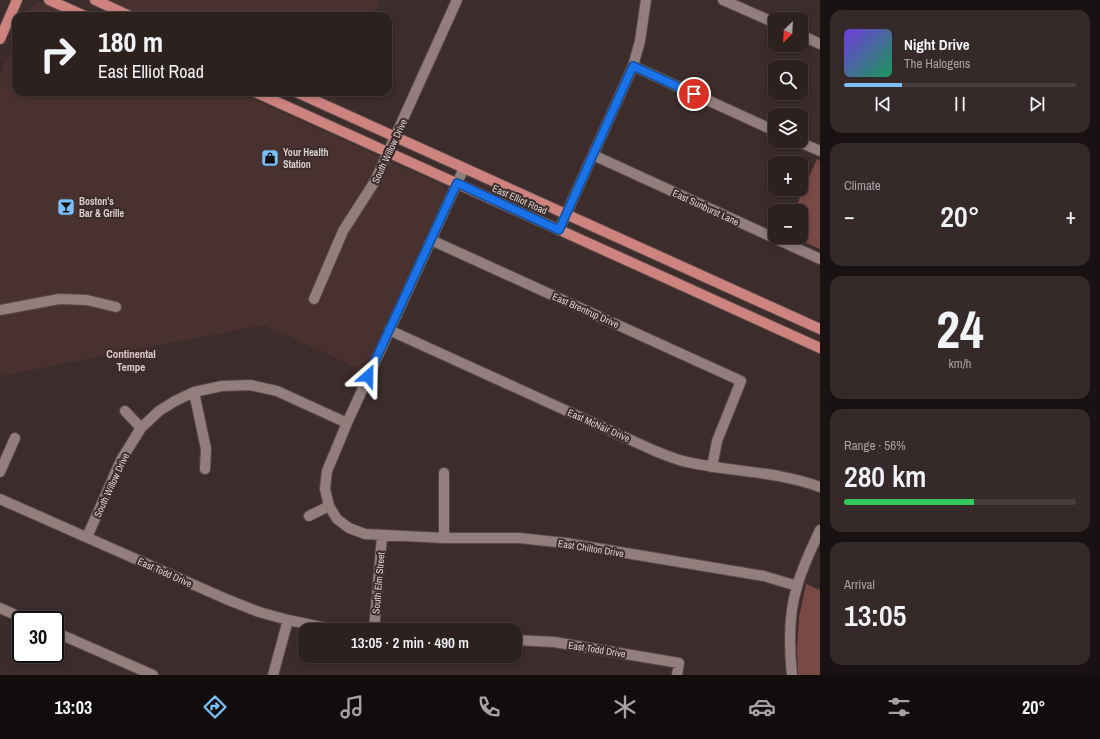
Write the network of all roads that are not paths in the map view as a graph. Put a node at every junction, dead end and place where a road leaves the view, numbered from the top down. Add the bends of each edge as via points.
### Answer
1 (17, 0) edge
2 (49, 0) edge
3 (95, 0) edge
4 (456, 0) edge
5 (646, 0) edge
6 (723, 0) edge
7 (75, 12) edge
8 (121, 12) edge
9 (768, 20) edge
10 (808, 38) edge
11 (0, 39) edge
12 (820, 44) edge
13 (633, 66) junction
14 (264, 96) edge
15 (305, 96) edge
16 (768, 128) edge
17 (395, 137) junction
18 (808, 146) edge
19 (820, 151) edge
20 (388, 152) junction
21 (593, 155) junction
22 (464, 168) junction
23 (457, 183) junction
24 (566, 214) junction
25 (559, 230) junction
26 (431, 240) junction
27 (820, 259) edge
28 (314, 299) dead end
29 (116, 306) dead end
30 (0, 310) edge
31 (820, 329) edge
32 (389, 330) junction
33 (820, 348) edge
34 (194, 392) junction
35 (126, 411) dead end
36 (347, 423) junction
37 (141, 428) junction
38 (16, 438) dead end
39 (712, 467) junction
40 (205, 469) dead end
41 (0, 472) edge
42 (444, 473) dead end
43 (820, 487) edge
44 (0, 499) edge
45 (329, 506) junction
46 (309, 516) dead end
47 (819, 534) edge
48 (382, 536) junction
49 (87, 537) junction
50 (444, 538) junction
51 (797, 586) junction
52 (0, 608) edge
53 (12, 613) edge
54 (288, 620) junction
55 (302, 623) edge
56 (375, 623) edge
57 (64, 636) edge
58 (522, 640) edge
59 (153, 675) edge
60 (273, 675) edge
61 (677, 675) edge
62 (792, 675) edge

1 - 11 main road
2 - 7 main road
3 - 8 main road
4 - 17 street, South Willow Drive
5 - 13 street via 640,41
6 - 9 street
10 - 12 street
13 - 16 street
13 - 21 street
14 - 20 main road, East Elliot Road
15 - 17 main road, East Elliot Road
17 - 20 street, South Willow Drive
17 - 22 main road, East Elliot Road
18 - 19 street
20 - 23 main road, East Elliot Road
20 - 28 street, South Willow Drive via 375,181 343,232
21 - 24 street
21 - 27 street, East Sunburst Lane
22 - 23 street
22 - 24 main road, East Elliot Road
23 - 25 main road, East Elliot Road
23 - 26 street
24 - 25 street
24 - 31 main road, East Elliot Road
25 - 33 main road, East Elliot Road
26 - 32 street
26 - 39 street, East Brentrup Drive via 741,381 717,441
29 - 30 street via 87,300 59,299
32 - 36 street
32 - 39 street, East McNair Drive via 655,451 685,462
34 - 36 street via 222,386 250,386 277,392
34 - 37 street, South Willow Drive via 159,411
34 - 40 street via 206,449
35 - 37 street
36 - 45 street via 327,471 325,489
37 - 49 street, South Willow Drive via 121,460
38 - 41 street
39 - 43 street, East McNair Drive via 771,474
42 - 50 street
44 - 49 street, East Todd Drive
45 - 46 street
45 - 48 street, East Chilton Drive via 337,519 349,528 365,534
47 - 51 street
48 - 50 street, East Chilton Drive
48 - 56 street, South Elm Street
49 - 54 street, East Todd Drive via 226,599
50 - 51 street, East Chilton Drive via 519,538 566,543 764,576
51 - 62 street via 791,615
52 - 53 street
54 - 55 street, East Todd Drive
54 - 60 street
57 - 59 street
58 - 61 street, East Todd Drive via 554,642 679,663

